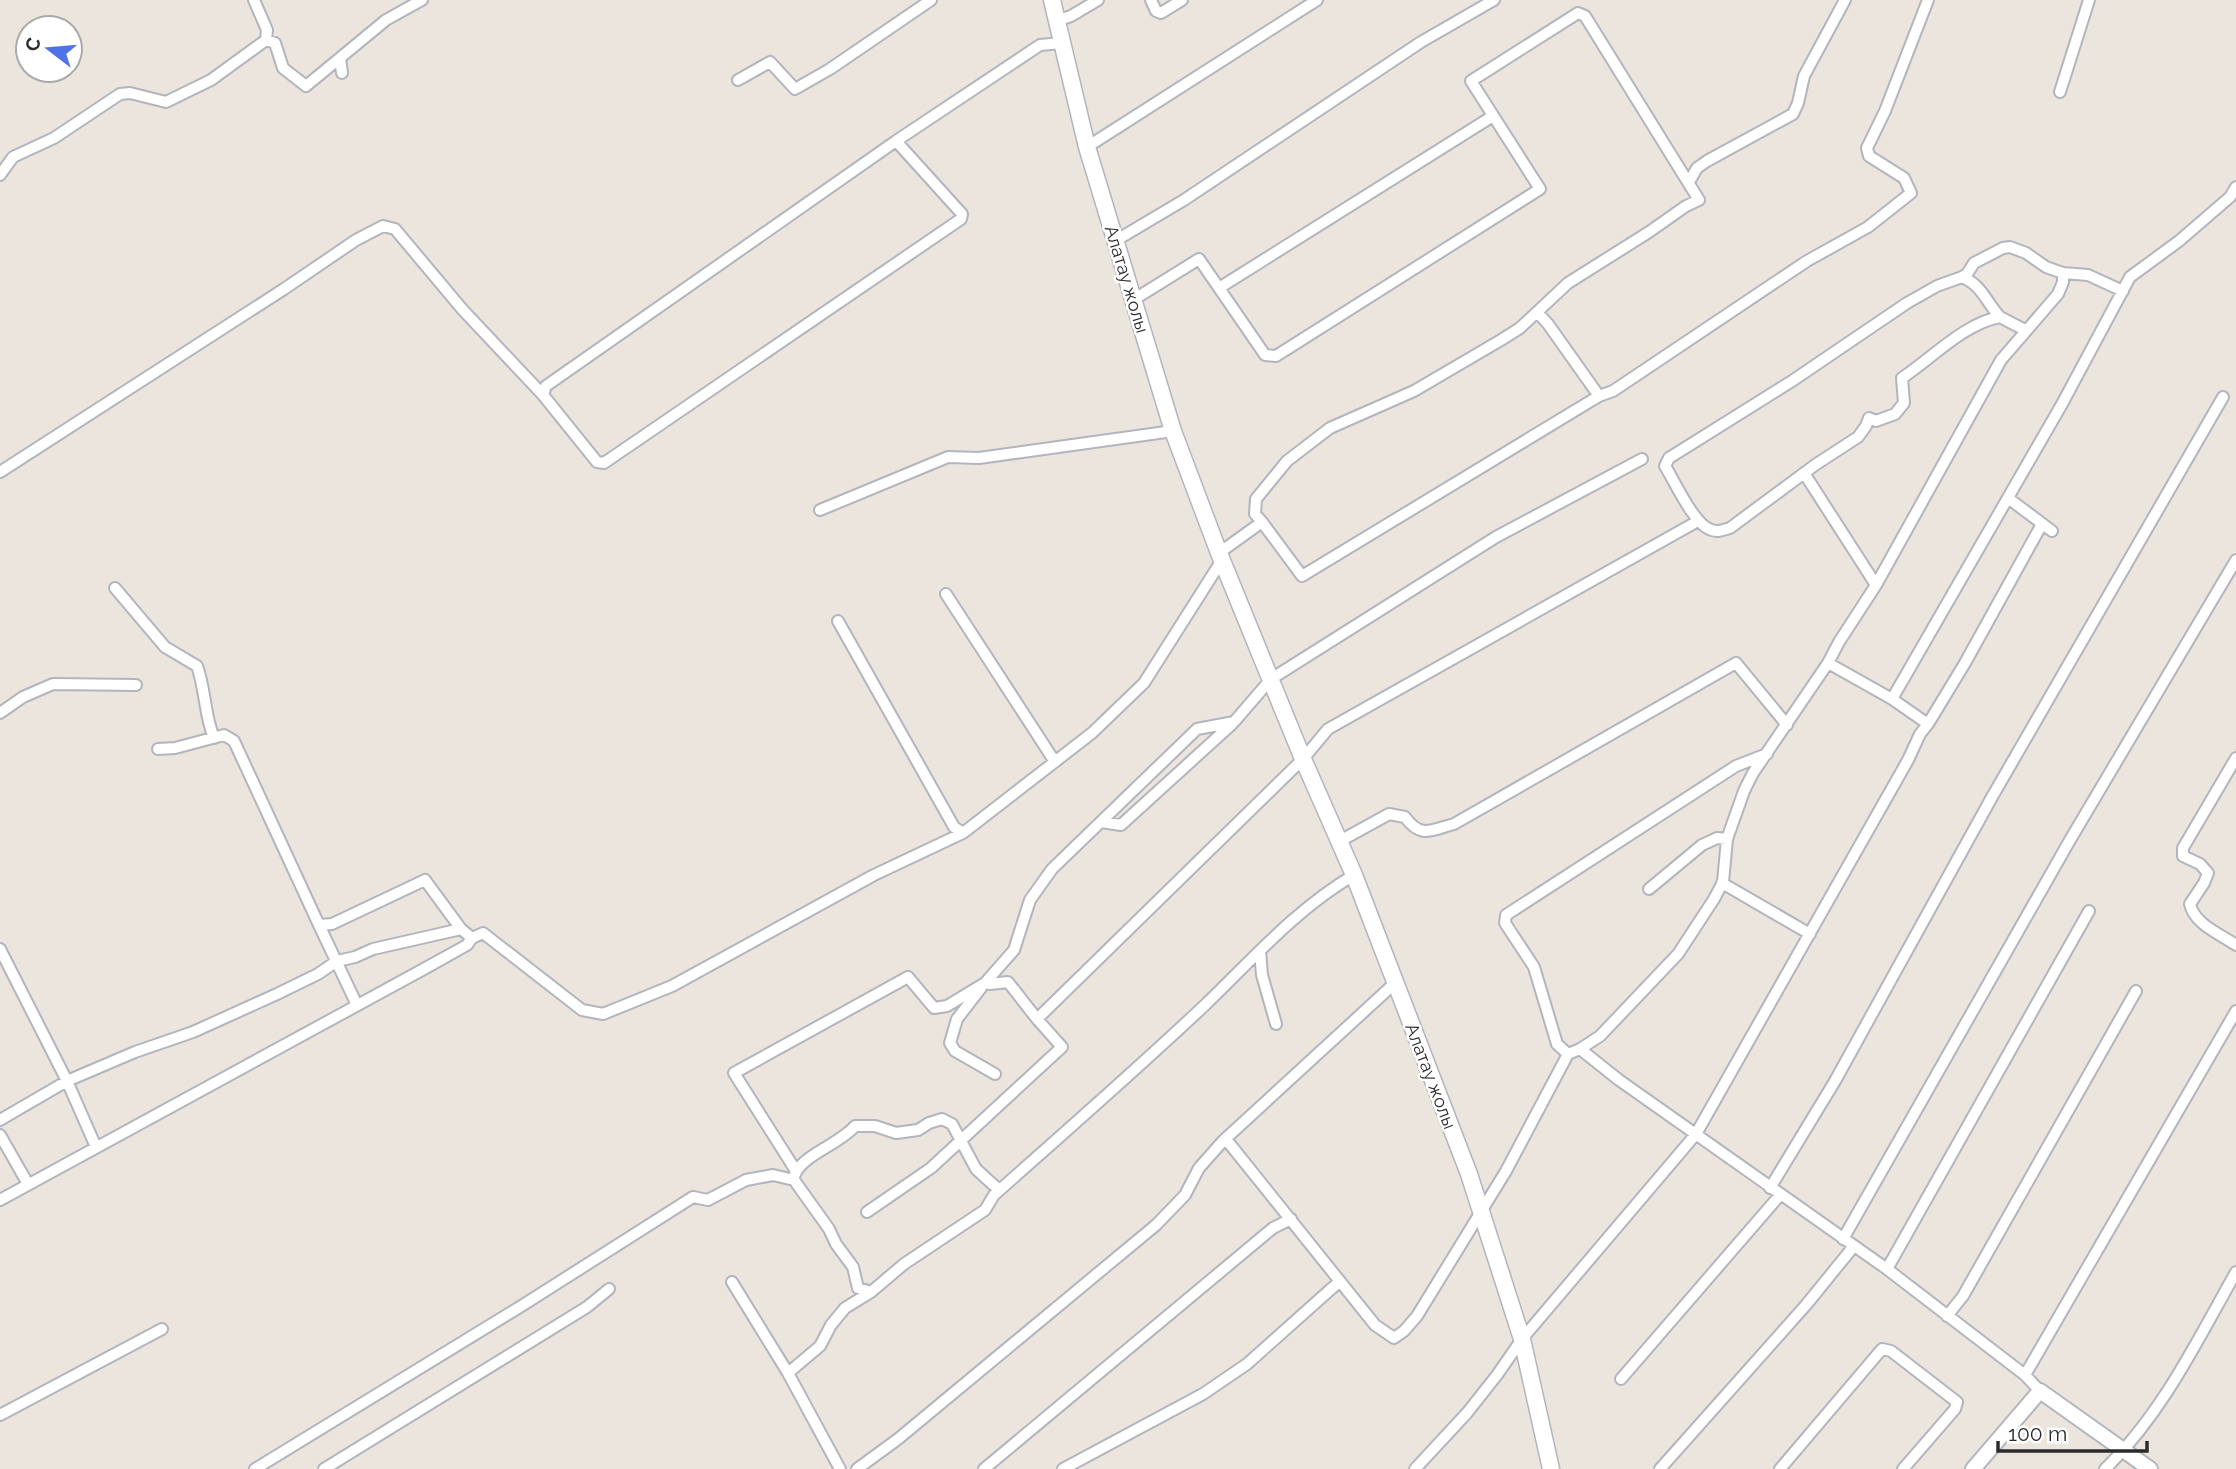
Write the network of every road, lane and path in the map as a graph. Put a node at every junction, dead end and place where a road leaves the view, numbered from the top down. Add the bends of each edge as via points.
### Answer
1 (254, 0) edge
2 (422, 0) edge
3 (931, 0) edge
4 (1052, 0) edge
5 (1098, 0) edge
6 (1151, 0) edge
7 (1182, 0) edge
8 (1317, 0) edge
9 (1494, 0) edge
10 (1845, 0) edge
11 (1928, 0) edge
12 (2089, 0) edge
13 (1056, 21) junction
14 (266, 40) junction
15 (1062, 43) junction
16 (340, 58) junction
17 (342, 74) dead end
18 (738, 80) dead end
19 (2060, 92) dead end
20 (1493, 116) junction
21 (896, 141) junction
22 (1087, 147) junction
23 (0, 175) edge
24 (1689, 182) junction
25 (2234, 193) edge
26 (1115, 241) junction
27 (2063, 273) junction
28 (1962, 277) junction
29 (1219, 288) junction
30 (2123, 291) junction
31 (1133, 300) junction
32 (1537, 312) junction
33 (2000, 317) junction
34 (2025, 330) junction
35 (543, 396) junction
36 (1599, 396) junction
37 (2224, 397) dead end
38 (1173, 431) junction
39 (1642, 459) dead end
40 (0, 472) edge
41 (1804, 473) junction
42 (2008, 498) junction
43 (820, 510) dead end
44 (1698, 521) junction
45 (1262, 522) junction
46 (2042, 523) junction
47 (2052, 531) dead end
48 (2236, 560) edge
49 (1222, 561) junction
50 (1876, 585) junction
51 (115, 588) dead end
52 (946, 594) dead end
53 (838, 621) dead end
54 (1828, 663) junction
55 (136, 685) dead end
56 (1274, 686) junction
57 (1892, 699) junction
58 (0, 713) edge
59 (1234, 722) junction
60 (1928, 724) junction
61 (1787, 725) junction
62 (214, 738) junction
63 (158, 749) dead end
64 (1767, 754) junction
65 (2236, 758) edge
66 (1303, 759) junction
67 (1055, 762) junction
68 (1101, 822) junction
69 (963, 833) junction
70 (1727, 839) junction
71 (1340, 841) junction
72 (1354, 875) junction
73 (1722, 883) junction
74 (1649, 889) dead end
75 (2089, 911) dead end
76 (319, 925) junction
77 (461, 929) junction
78 (1810, 934) junction
79 (472, 938) junction
80 (2236, 944) edge
81 (0, 949) edge
82 (1260, 951) junction
83 (337, 961) junction
84 (985, 982) junction
85 (1395, 983) junction
86 (2136, 991) dead end
87 (357, 1005) junction
88 (2236, 1010) edge
89 (1037, 1019) junction
90 (1276, 1024) dead end
91 (1580, 1049) junction
92 (1568, 1054) junction
93 (995, 1074) dead end
94 (67, 1081) junction
95 (0, 1120) edge
96 (1696, 1134) junction
97 (0, 1135) edge
98 (1223, 1141) junction
99 (961, 1142) junction
100 (96, 1147) junction
101 (795, 1176) junction
102 (28, 1184) junction
103 (1770, 1188) junction
104 (999, 1190) junction
105 (1780, 1195) junction
106 (0, 1200) edge
107 (867, 1212) dead end
108 (1480, 1215) junction
109 (1291, 1219) junction
110 (1843, 1239) junction
111 (1853, 1247) junction
112 (1887, 1269) junction
113 (2236, 1272) edge
114 (1340, 1281) junction
115 (732, 1282) dead end
116 (609, 1289) dead end
117 (871, 1292) junction
118 (1947, 1316) junction
119 (162, 1329) dead end
120 (1522, 1339) junction
121 (788, 1373) junction
122 (2025, 1375) junction
123 (1621, 1379) dead end
124 (2040, 1391) junction
125 (0, 1415) edge
126 (2124, 1451) junction
127 (255, 1469) edge
128 (324, 1469) edge
129 (840, 1469) edge
130 (857, 1469) edge
131 (984, 1469) edge
132 (1063, 1469) edge
133 (1415, 1469) edge
134 (1551, 1469) edge
135 (1660, 1469) edge
136 (1780, 1469) edge
137 (1903, 1469) edge
138 (1973, 1469) edge
139 (2105, 1469) edge
140 (2150, 1469) edge

1 - 14 street via 267,30
2 - 16 street via 386,20
3 - 18 street via 795,89 770,62
4 - 13 main road, Алатау жолы
5 - 13 street
6 - 7 street via 1161,13
8 - 22 street
9 - 26 street via 1421,42
10 - 24 street via 1804,76 1793,114 1707,161
11 - 36 street via 1867,148 1869,156 1904,178 1911,193 1868,227 1807,261
12 - 19 street
13 - 15 main road, Алатау жолы
14 - 16 street via 275,43 283,68 306,86
14 - 23 street via 211,80 166,102 120,94 54,138 13,157
15 - 21 street via 1040,45
15 - 22 main road, Алатау жолы
16 - 17 street
20 - 24 street via 1471,81 1578,13 1585,16
20 - 29 street
20 - 29 street via 1541,190 1276,356 1265,355
21 - 35 street via 546,386
21 - 35 street via 962,214 957,223 604,463 592,457
22 - 26 main road, Алатау жолы
24 - 32 street via 1699,200 1568,283
25 - 30 street via 2130,276
26 - 31 main road, Алатау жолы
27 - 28 street via 2010,247 1974,263
27 - 30 street via 2088,275
27 - 34 street via 2057,293
28 - 33 street via 1974,282
28 - 44 street via 1907,303 1669,458 1665,466
29 - 31 street via 1199,260
30 - 42 street
31 - 38 main road, Алатау жолы
32 - 36 street
32 - 45 street via 1520,328 1413,391 1330,428 1287,461 1256,499 1255,514
33 - 34 street
33 - 41 street via 1987,319 1902,378 1904,402 1895,414 1876,421 1869,418 1858,437
34 - 50 street via 2001,360
35 - 40 street via 395,229 383,226
36 - 45 street via 1303,576
37 - 103 street
38 - 43 street via 979,458 948,457
38 - 49 main road, Алатау жолы
39 - 56 street via 1496,537
41 - 44 street via 1730,528 1717,532
41 - 50 street
42 - 46 street
42 - 57 street
44 - 66 street via 1328,729
45 - 49 street
46 - 47 street
46 - 60 street
48 - 110 street
49 - 56 main road, Алатау жолы
49 - 67 street via 1144,683
50 - 54 street
51 - 62 street via 164,647 197,666
52 - 67 street
53 - 69 street via 954,827
54 - 57 street
54 - 61 street
55 - 58 street via 53,684
56 - 59 street
56 - 66 main road, Алатау жолы
57 - 60 street
59 - 68 street via 1197,729
59 - 68 street via 1121,825
60 - 78 street
61 - 64 street
61 - 71 street via 1736,663 1454,824 1425,832 1413,828 1405,817 1389,814
62 - 63 street
62 - 76 street via 224,735 234,741
64 - 70 street via 1744,792
64 - 92 street via 1737,766 1506,915 1505,923 1534,967 1557,1044
65 - 80 street via 2183,848 2183,856 2208,873 2190,904 2192,913
66 - 71 main road, Алатау жолы
66 - 89 street
67 - 69 street
68 - 84 street via 1052,869 1030,900 1014,950
69 - 79 street via 874,875 672,986 603,1014 582,1010 483,933
70 - 73 street
70 - 74 street via 1702,845
71 - 72 main road, Алатау жолы
72 - 82 street via 1324,892
72 - 85 main road, Алатау жолы
73 - 78 street
73 - 91 street via 1678,954 1600,1036
75 - 112 street
76 - 77 street via 332,924 425,880
76 - 83 street
77 - 79 street
77 - 83 street
78 - 96 street
79 - 87 street via 467,945
81 - 94 street
82 - 90 street
82 - 104 street via 1114,1091
83 - 87 street
83 - 94 street via 277,995
84 - 89 street via 1008,982
84 - 93 street via 957,1019 950,1043 955,1051
84 - 101 street via 947,1006 934,1008 908,977 734,1073
85 - 98 street
85 - 108 main road, Алатау жолы via 1469,1174
86 - 118 street
87 - 100 street
88 - 122 street
89 - 99 street via 1062,1047
91 - 92 street
91 - 96 street
92 - 108 street
94 - 95 street
94 - 100 street
96 - 103 street
96 - 120 street
97 - 102 street
98 - 109 street
98 - 130 street via 1199,1168 1185,1195 1156,1225
99 - 101 street via 951,1124 942,1119 918,1130 896,1133 855,1126 840,1141 801,1162
99 - 104 street via 976,1169
99 - 107 street
100 - 102 street
101 - 117 street via 852,1267 858,1289
101 - 127 street via 746,1180 708,1200 693,1197
102 - 106 street
103 - 105 street
104 - 117 street via 985,1210
105 - 110 street
105 - 123 street
108 - 114 street via 1417,1316 1394,1338 1375,1325
108 - 120 main road, Алатау жолы
109 - 114 street
109 - 131 street via 1273,1228
110 - 111 street
111 - 112 street
111 - 135 street
112 - 118 street
113 - 126 street via 2156,1411
114 - 132 street via 1247,1364 1203,1394
115 - 121 street
116 - 128 street
117 - 121 street via 845,1308 820,1346
118 - 122 street
119 - 125 street
120 - 133 street via 1467,1413
120 - 134 main road, Алатау жолы
121 - 129 street
122 - 124 street
124 - 126 street
124 - 138 street
126 - 139 street
126 - 140 street
136 - 137 street via 1882,1349 1891,1351 1958,1402

